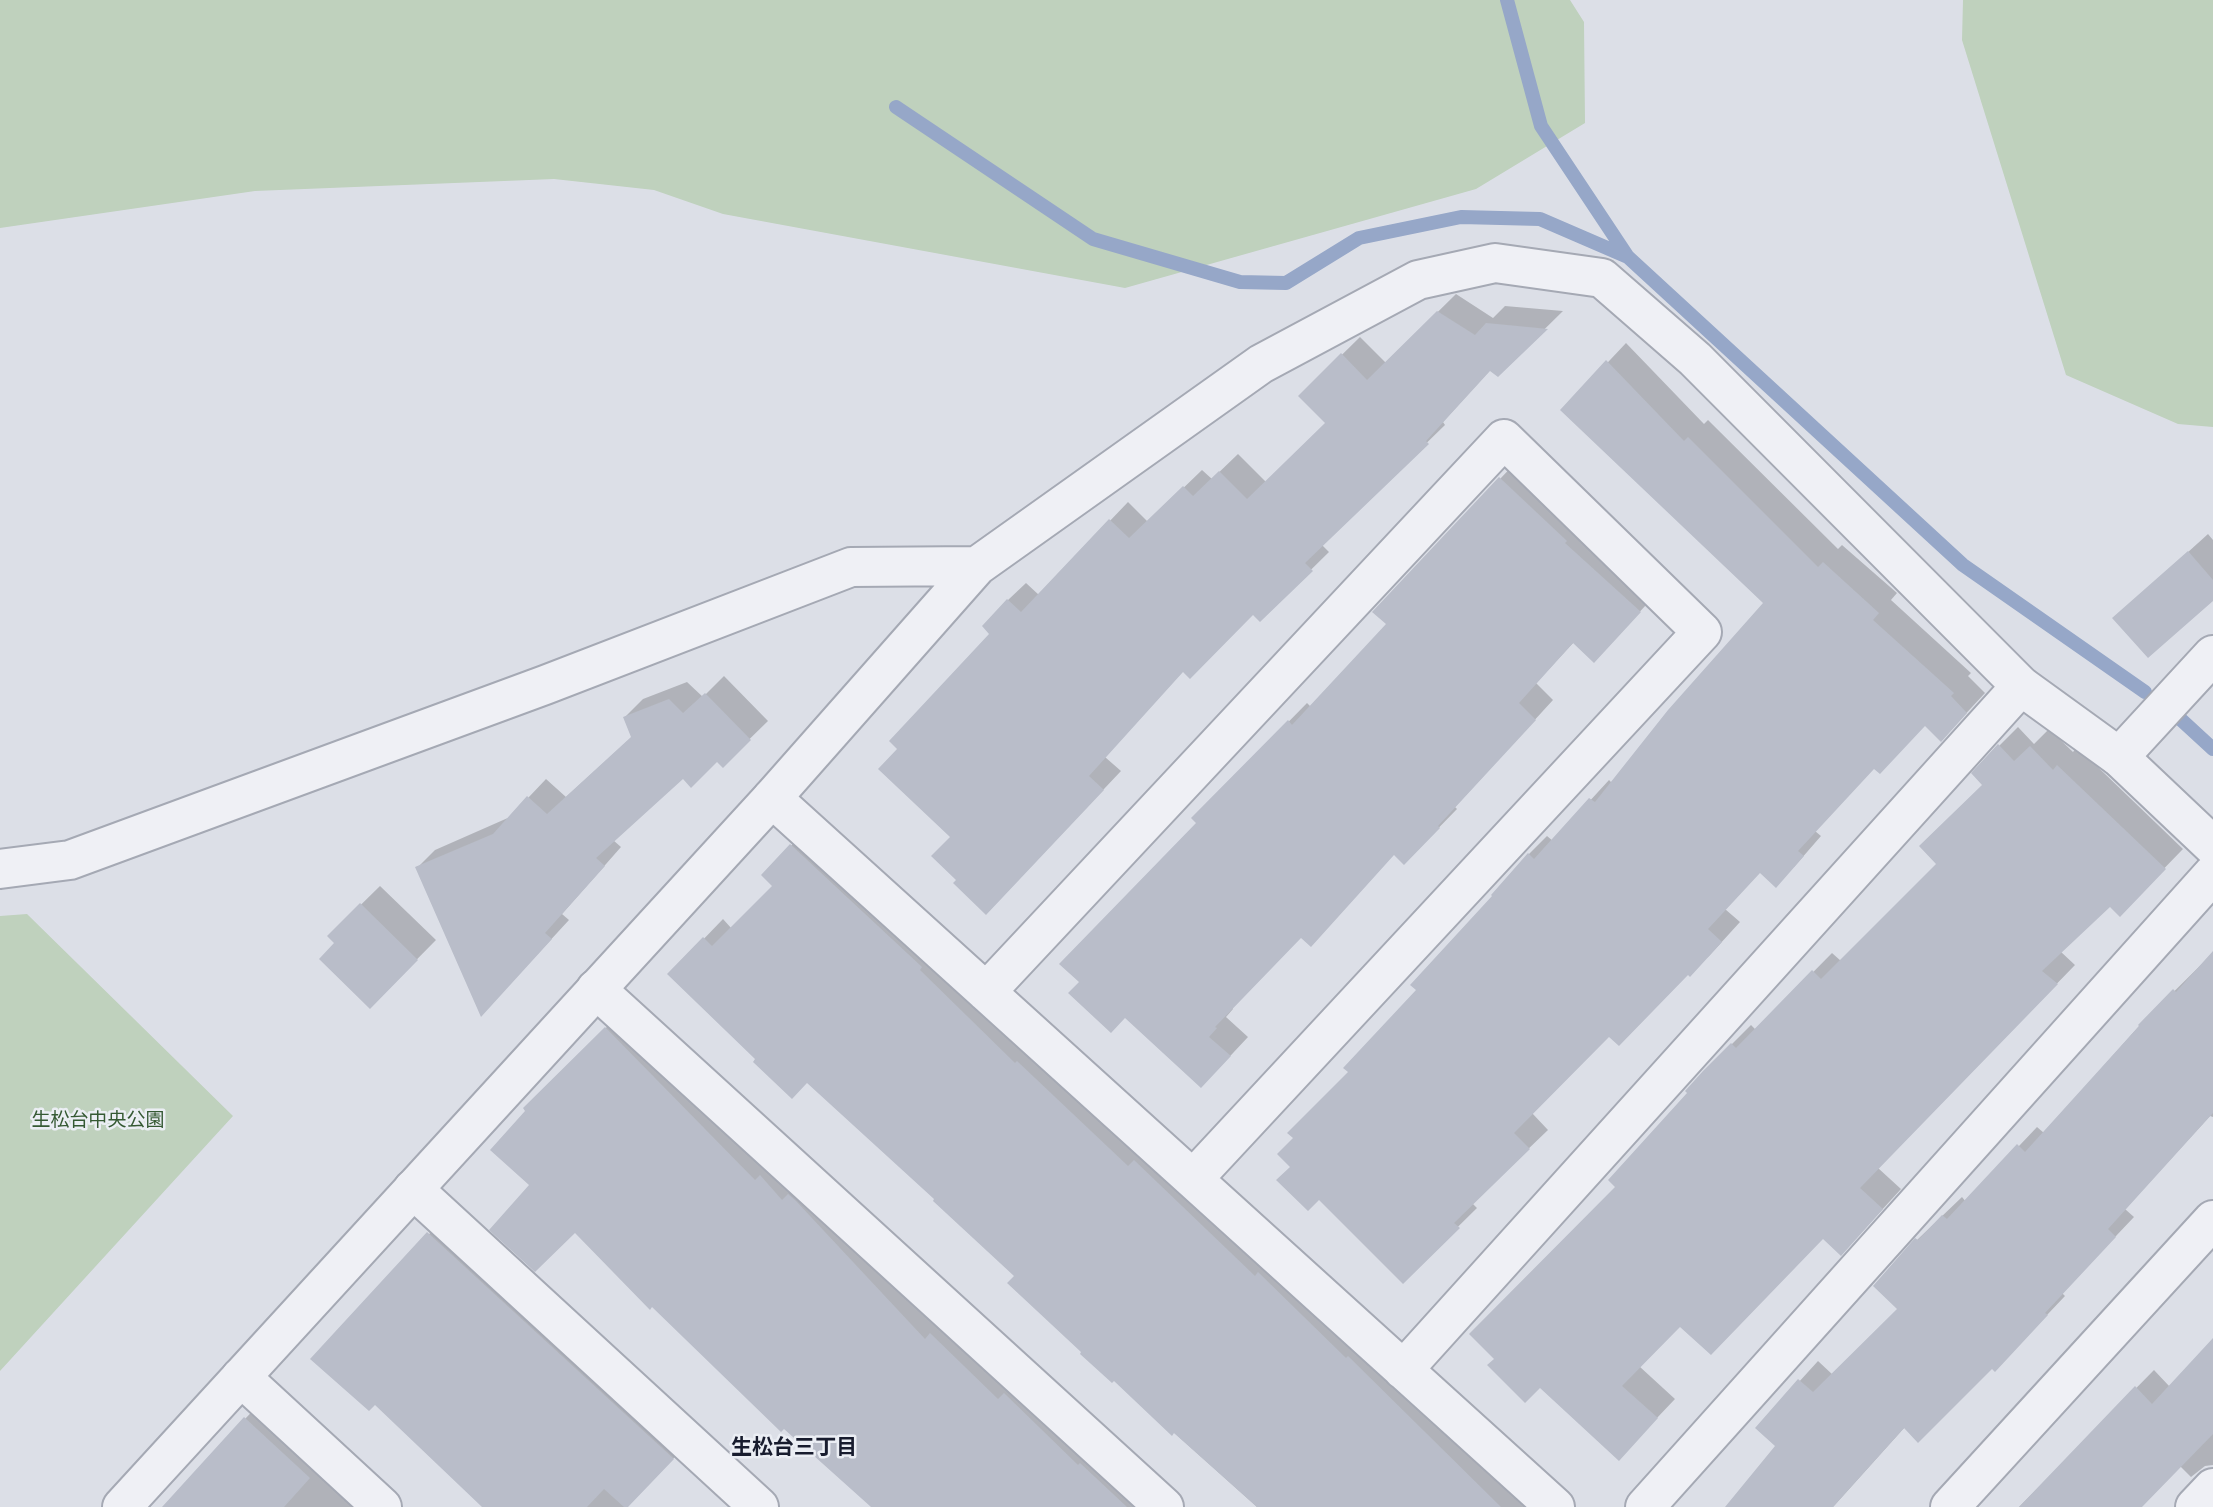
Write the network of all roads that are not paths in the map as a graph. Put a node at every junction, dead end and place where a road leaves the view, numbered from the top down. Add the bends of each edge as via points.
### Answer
1 (976, 566) junction
2 (2213, 655) edge
3 (2021, 686) junction
4 (2119, 757) junction
5 (772, 798) junction
6 (2213, 846) edge
7 (0, 869) edge
8 (2213, 874) edge
9 (596, 989) junction
10 (986, 992) junction
11 (1193, 1179) junction
12 (413, 1189) junction
13 (2213, 1220) edge
14 (1403, 1370) junction
15 (241, 1377) junction
16 (2213, 1488) edge
17 (122, 1507) edge
18 (382, 1507) edge
19 (759, 1507) edge
20 (1164, 1507) edge
21 (1555, 1507) edge
22 (1645, 1507) edge
23 (1950, 1507) edge
24 (2195, 1507) edge

1 - 3 street via 1261,364 1418,280 1495,263 1602,278 1695,359
1 - 5 street
1 - 7 street via 851,567 70,860
2 - 4 street
3 - 4 street
3 - 14 street
4 - 6 street
5 - 9 street
5 - 10 street
8 - 22 street
9 - 12 street
9 - 20 street
10 - 11 street
10 - 11 street via 1504,439 1702,632
11 - 14 street
12 - 15 street
12 - 19 street
13 - 23 street
14 - 21 street
15 - 17 street
15 - 18 street
16 - 24 street

